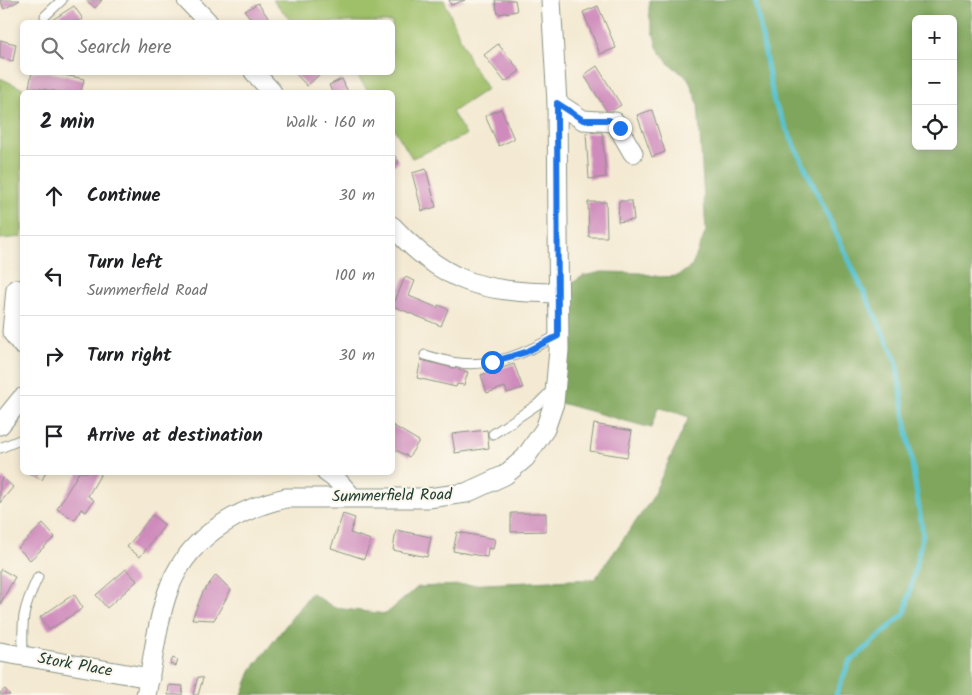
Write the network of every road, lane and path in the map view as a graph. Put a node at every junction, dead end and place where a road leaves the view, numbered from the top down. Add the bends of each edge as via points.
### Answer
1 (62, 0) edge
2 (188, 0) edge
3 (552, 0) edge
4 (45, 16) dead end
5 (206, 20) edge
6 (257, 75) edge
7 (270, 90) edge
8 (557, 103) junction
9 (634, 153) dead end
10 (395, 229) edge
11 (16, 289) dead end
12 (557, 293) junction
13 (558, 336) junction
14 (20, 342) edge
15 (425, 355) dead end
16 (557, 386) junction
17 (20, 400) edge
18 (0, 424) edge
19 (493, 434) dead end
20 (20, 440) edge
21 (0, 448) edge
22 (330, 475) edge
23 (352, 497) junction
24 (38, 577) dead end
25 (0, 652) edge
26 (23, 656) junction
27 (148, 686) edge

1 - 4 lane
2 - 5 street
3 - 8 street, Summerfield Road
6 - 7 street
8 - 9 street via 583,120 615,122
8 - 12 street, Summerfield Road
10 - 12 street via 434,266 460,278 490,288
11 - 14 street via 12,332
12 - 13 street, Summerfield Road
13 - 15 lane via 526,352 492,362 460,363
13 - 16 street, Summerfield Road
16 - 19 lane via 538,404
16 - 23 street, Summerfield Road via 545,429 536,444 525,458 489,484 449,496
17 - 18 street
20 - 21 lane
22 - 23 street
23 - 27 street, Summerfield Road via 286,498 264,503 223,523 199,542 176,572 167,593
24 - 26 lane via 24,606
25 - 26 street, Stork Place
26 - 27 street, Stork Place

